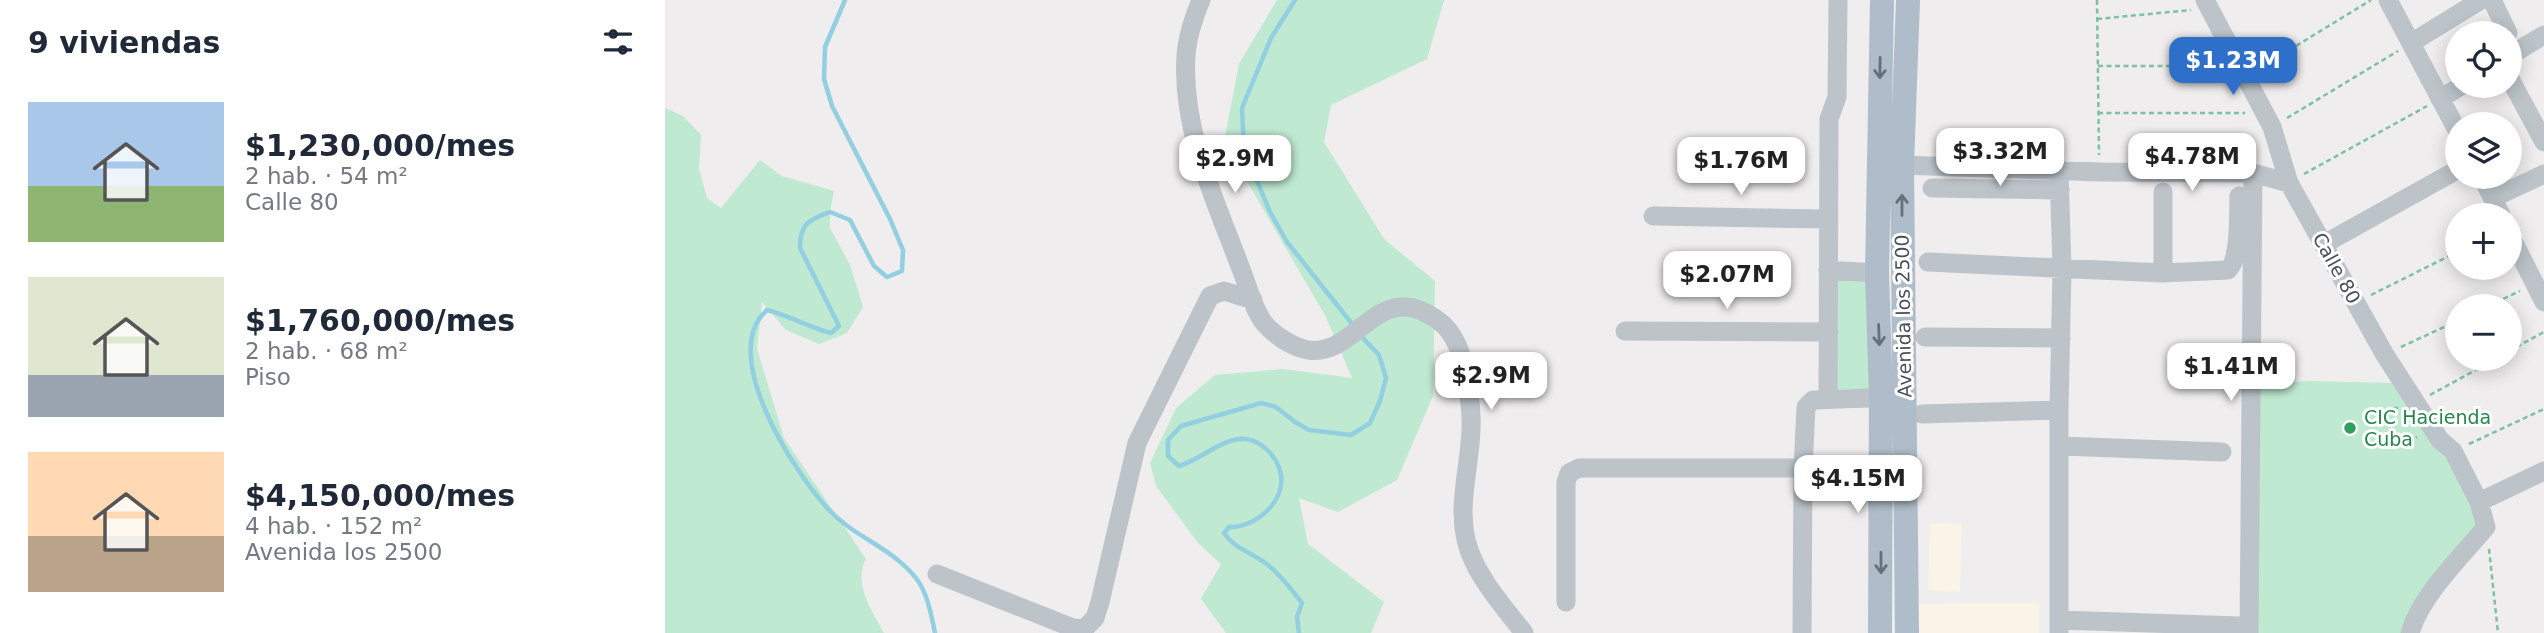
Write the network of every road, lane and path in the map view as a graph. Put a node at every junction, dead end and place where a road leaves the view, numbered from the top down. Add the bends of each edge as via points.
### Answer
1 (1201, 0) edge
2 (1838, 0) edge
3 (1882, 0) edge
4 (1908, 0) edge
5 (2097, 0) edge
6 (2371, 0) edge
7 (2388, 0) edge
8 (2481, 0) edge
9 (2492, 0) edge
10 (2214, 3) edge
11 (2097, 19) junction
12 (2501, 21) edge
13 (2544, 35) edge
14 (2522, 41) edge
15 (2411, 44) junction
16 (2098, 66) junction
17 (2242, 71) junction
18 (2445, 96) edge
19 (2520, 98) edge
20 (2440, 99) junction
21 (2447, 112) edge
22 (2098, 113) junction
23 (2268, 120) junction
24 (2544, 142) edge
25 (1902, 165) junction
26 (2060, 169) junction
27 (2100, 172) junction
28 (2253, 173) junction
29 (2544, 174) edge
30 (2445, 177) edge
31 (2289, 183) junction
32 (1932, 188) dead end
33 (2060, 190) junction
34 (2163, 192) dead end
35 (2239, 196) dead end
36 (2503, 203) edge
37 (1653, 216) dead end
38 (1828, 219) junction
39 (2324, 244) junction
40 (2445, 258) edge
41 (2522, 258) edge
42 (1928, 262) dead end
43 (2061, 269) junction
44 (1828, 270) junction
45 (1877, 273) junction
46 (2163, 273) junction
47 (2540, 293) edge
48 (2522, 298) edge
49 (1253, 300) junction
50 (2355, 302) junction
51 (2445, 327) edge
52 (1625, 331) dead end
53 (1829, 332) junction
54 (2544, 332) edge
55 (1925, 337) dead end
56 (2061, 338) junction
57 (2522, 344) edge
58 (2385, 355) junction
59 (2474, 371) edge
60 (1892, 397) junction
61 (1828, 399) junction
62 (2415, 403) junction
63 (2544, 409) edge
64 (2059, 410) junction
65 (1922, 414) dead end
66 (2433, 430) junction
67 (2060, 446) junction
68 (2392, 447) dead end
69 (2453, 451) junction
70 (2222, 452) dead end
71 (1804, 468) junction
72 (2544, 471) edge
73 (2479, 502) junction
74 (2486, 527) junction
75 (937, 574) dead end
76 (1566, 602) dead end
77 (2060, 627) edge
78 (2244, 629) edge
79 (1524, 633) edge
80 (1802, 633) edge
81 (1880, 633) edge
82 (1907, 633) edge
83 (2410, 633) edge
84 (2498, 633) edge

1 - 49 street via 1186,55 1194,134
2 - 38 street via 1837,97 1829,119
3 -> 45 main road, Avenida los 2500
4 - 25 main road, Avenida los 2500
5 - 11 path
6 - 17 path
7 - 15 street
8 - 15 street
9 - 12 street
10 - 11 path
10 - 17 street, Calle 80
11 - 16 path
13 - 14 street
15 - 20 street
15 - 23 path
16 - 17 path
16 - 22 path
17 - 23 street, Calle 80
18 - 20 street
19 - 24 street
20 - 21 street
20 - 31 path
22 - 23 path
22 - 27 path
23 - 31 street, Calle 80
25 - 26 street
60 -> 25 main road, Avenida los 2500
26 - 27 street
26 - 33 street
27 - 28 street
28 - 31 street
28 - 78 street
29 - 36 street
30 - 39 street
31 - 39 street, Calle 80
32 - 33 street
33 - 43 street
34 - 46 street
35 - 46 street via 2233,266
37 - 38 street
38 - 44 street
39 - 50 street, Calle 80
40 - 50 path
41 - 47 street
42 - 43 street
43 - 46 street
43 - 56 street
44 - 45 street
44 - 53 street
45 -> 60 main road, Avenida los 2500
47 - 48 path
49 - 75 street via 1224,291 1210,296 1137,443 1095,618 1084,629
49 - 79 street via 1263,322 1291,345 1305,350 1323,351 1400,307 1419,309 1448,329 1461,351 1471,406 1463,500 1469,550 1486,584
50 - 58 street, Calle 80
51 - 58 path
52 - 53 street
53 - 61 street
54 - 57 path
55 - 56 street
56 - 64 street
58 - 62 street, Calle 80
59 - 62 path
60 - 61 street
60 -> 81 main road, Avenida los 2500
60 - 82 main road, Avenida los 2500
61 - 71 street via 1813,400 1806,407
62 - 66 street, Calle 80
63 - 69 path
64 - 65 street
64 - 67 street
66 - 68 path
66 - 69 street, Calle 80
67 - 70 street
67 - 77 street
69 - 73 street, Calle 80
71 - 76 street via 1579,468 1569,473
71 - 80 street
72 - 73 street
73 - 74 street, Calle 80
74 - 83 street via 2423,606
74 - 84 path
77 - 78 street

